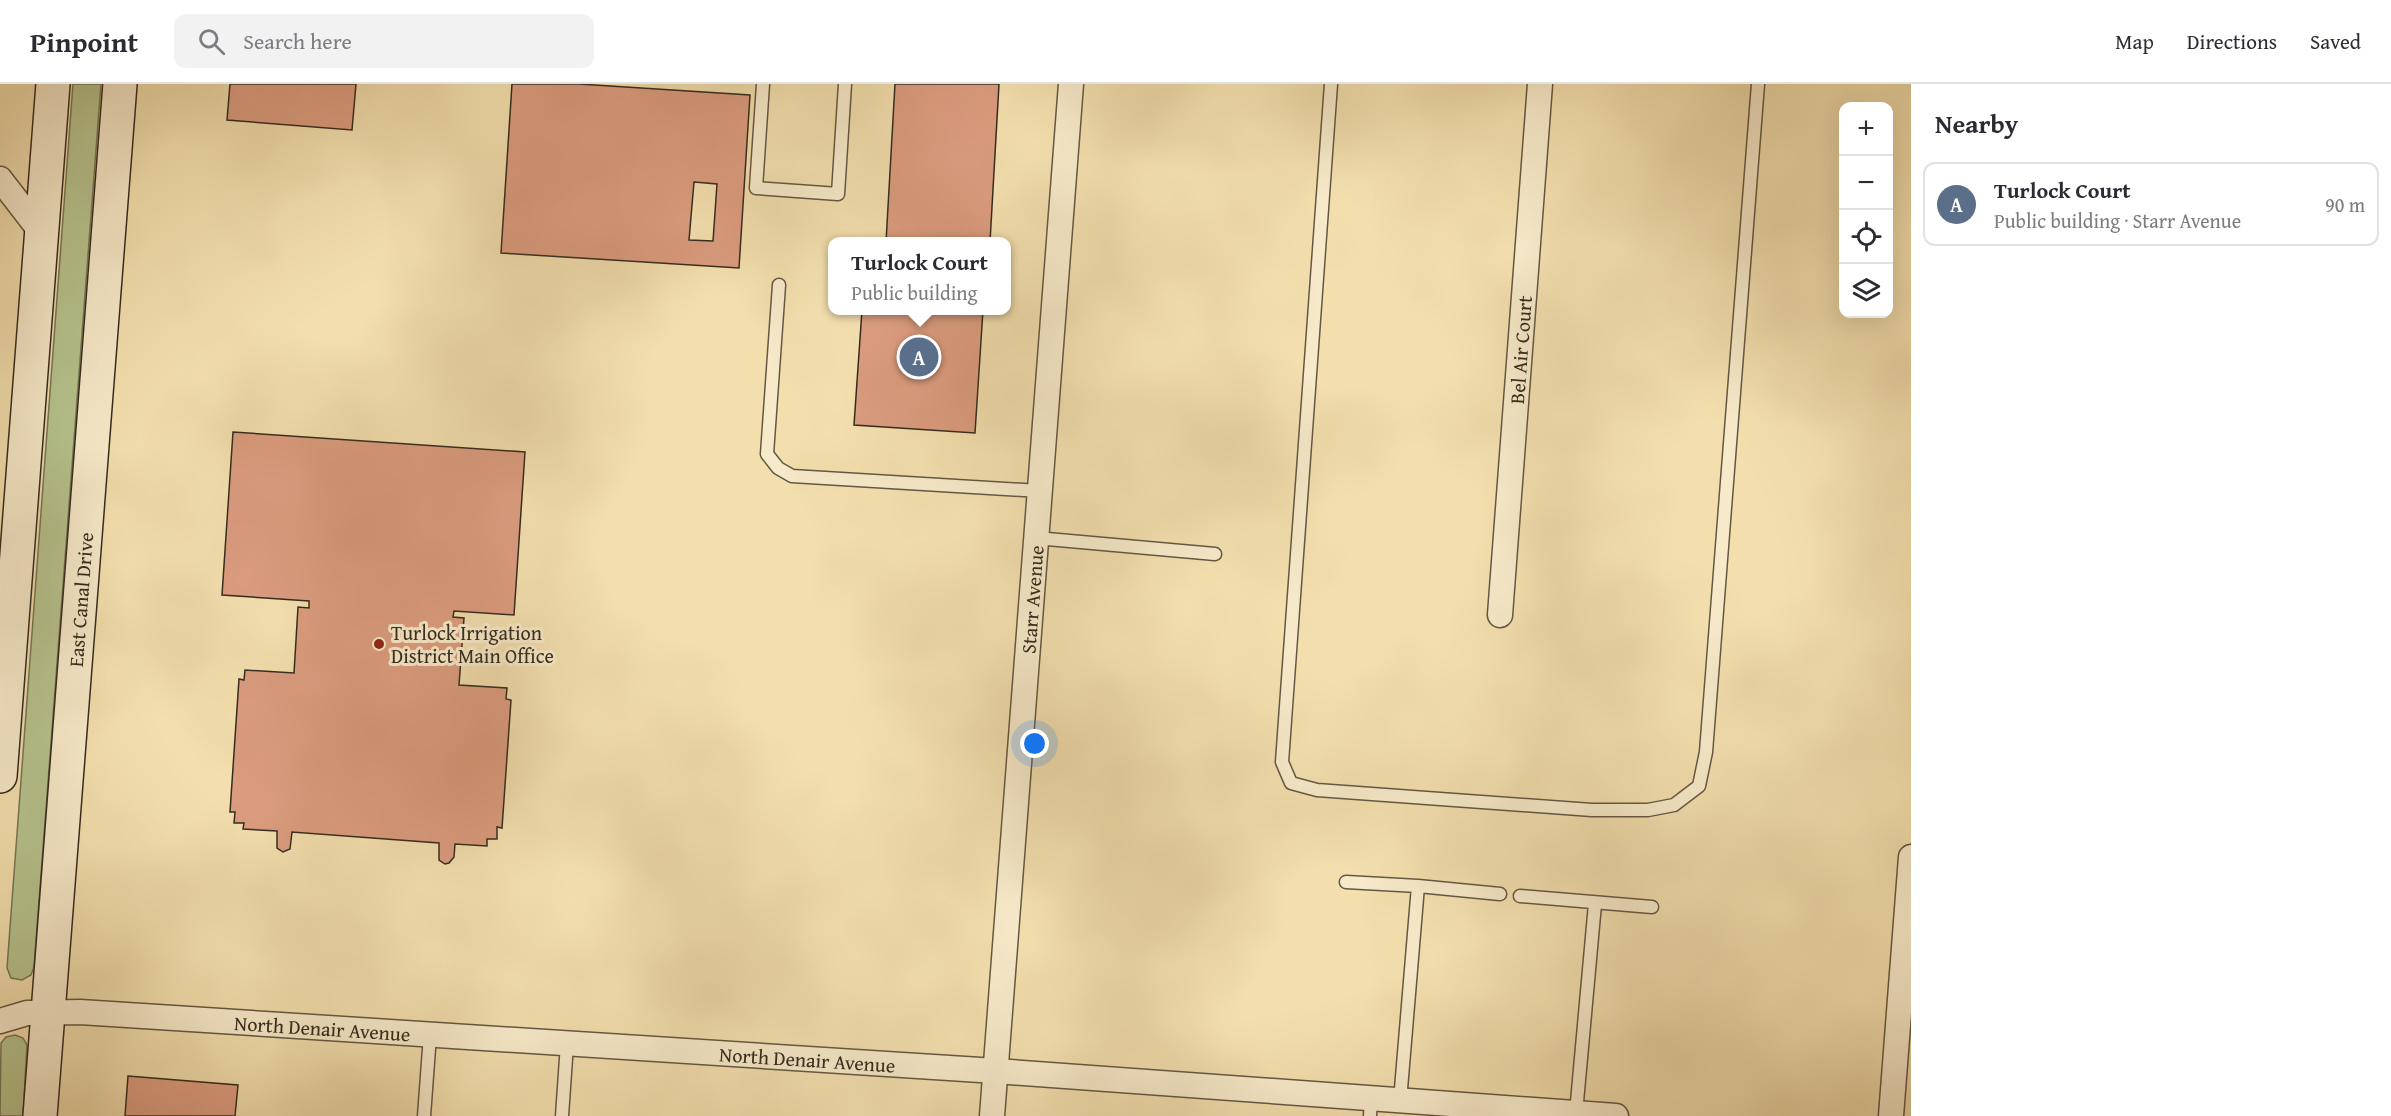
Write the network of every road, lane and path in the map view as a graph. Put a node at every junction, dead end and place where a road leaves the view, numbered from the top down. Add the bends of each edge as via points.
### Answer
1 (53, 84) edge
2 (120, 84) edge
3 (763, 84) edge
4 (846, 84) edge
5 (1071, 84) edge
6 (1331, 84) edge
7 (1540, 84) edge
8 (1758, 84) edge
9 (0, 179) edge
10 (41, 232) junction
11 (779, 285) dead end
12 (1040, 490) junction
13 (1036, 538) junction
14 (1215, 554) dead end
15 (1500, 615) dead end
16 (0, 776) edge
17 (1911, 857) edge
18 (1346, 882) dead end
19 (1418, 886) junction
20 (1500, 894) dead end
21 (1520, 896) dead end
22 (1595, 904) junction
23 (1652, 907) dead end
24 (48, 1011) junction
25 (0, 1021) edge
26 (430, 1035) junction
27 (567, 1044) junction
28 (996, 1071) junction
29 (1400, 1101) junction
30 (1370, 1107) edge
31 (1576, 1113) junction
32 (40, 1116) edge
33 (424, 1116) edge
34 (561, 1116) edge
35 (992, 1116) edge
36 (1616, 1116) edge
37 (1891, 1116) edge

1 - 10 main road
2 - 24 main road, East Canal Drive
3 - 4 lane via 756,188 838,194
5 - 12 street, Starr Avenue
6 - 8 lane via 1282,762 1291,783 1317,790 1592,810 1648,810 1674,805 1699,786 1706,752
7 - 15 street, Bel Air Court
9 - 10 street
10 - 16 main road via 13,545
11 - 12 lane via 767,454 778,468 792,476
12 - 13 street, Starr Avenue
13 - 14 lane
13 - 28 street, Starr Avenue
17 - 37 street
18 - 19 lane
19 - 20 lane
19 - 29 lane
21 - 22 lane
22 - 23 lane
22 - 31 lane
24 - 25 street, North Denair Avenue
24 - 26 street, North Denair Avenue
24 - 32 main road, East Canal Drive
26 - 27 street, North Denair Avenue
26 - 33 lane
27 - 28 street, North Denair Avenue
27 - 34 lane
28 - 30 street, North Denair Avenue
28 - 35 street, Starr Avenue
29 - 30 street, North Denair Avenue
29 - 31 street, North Denair Avenue
31 - 36 street, North Denair Avenue

